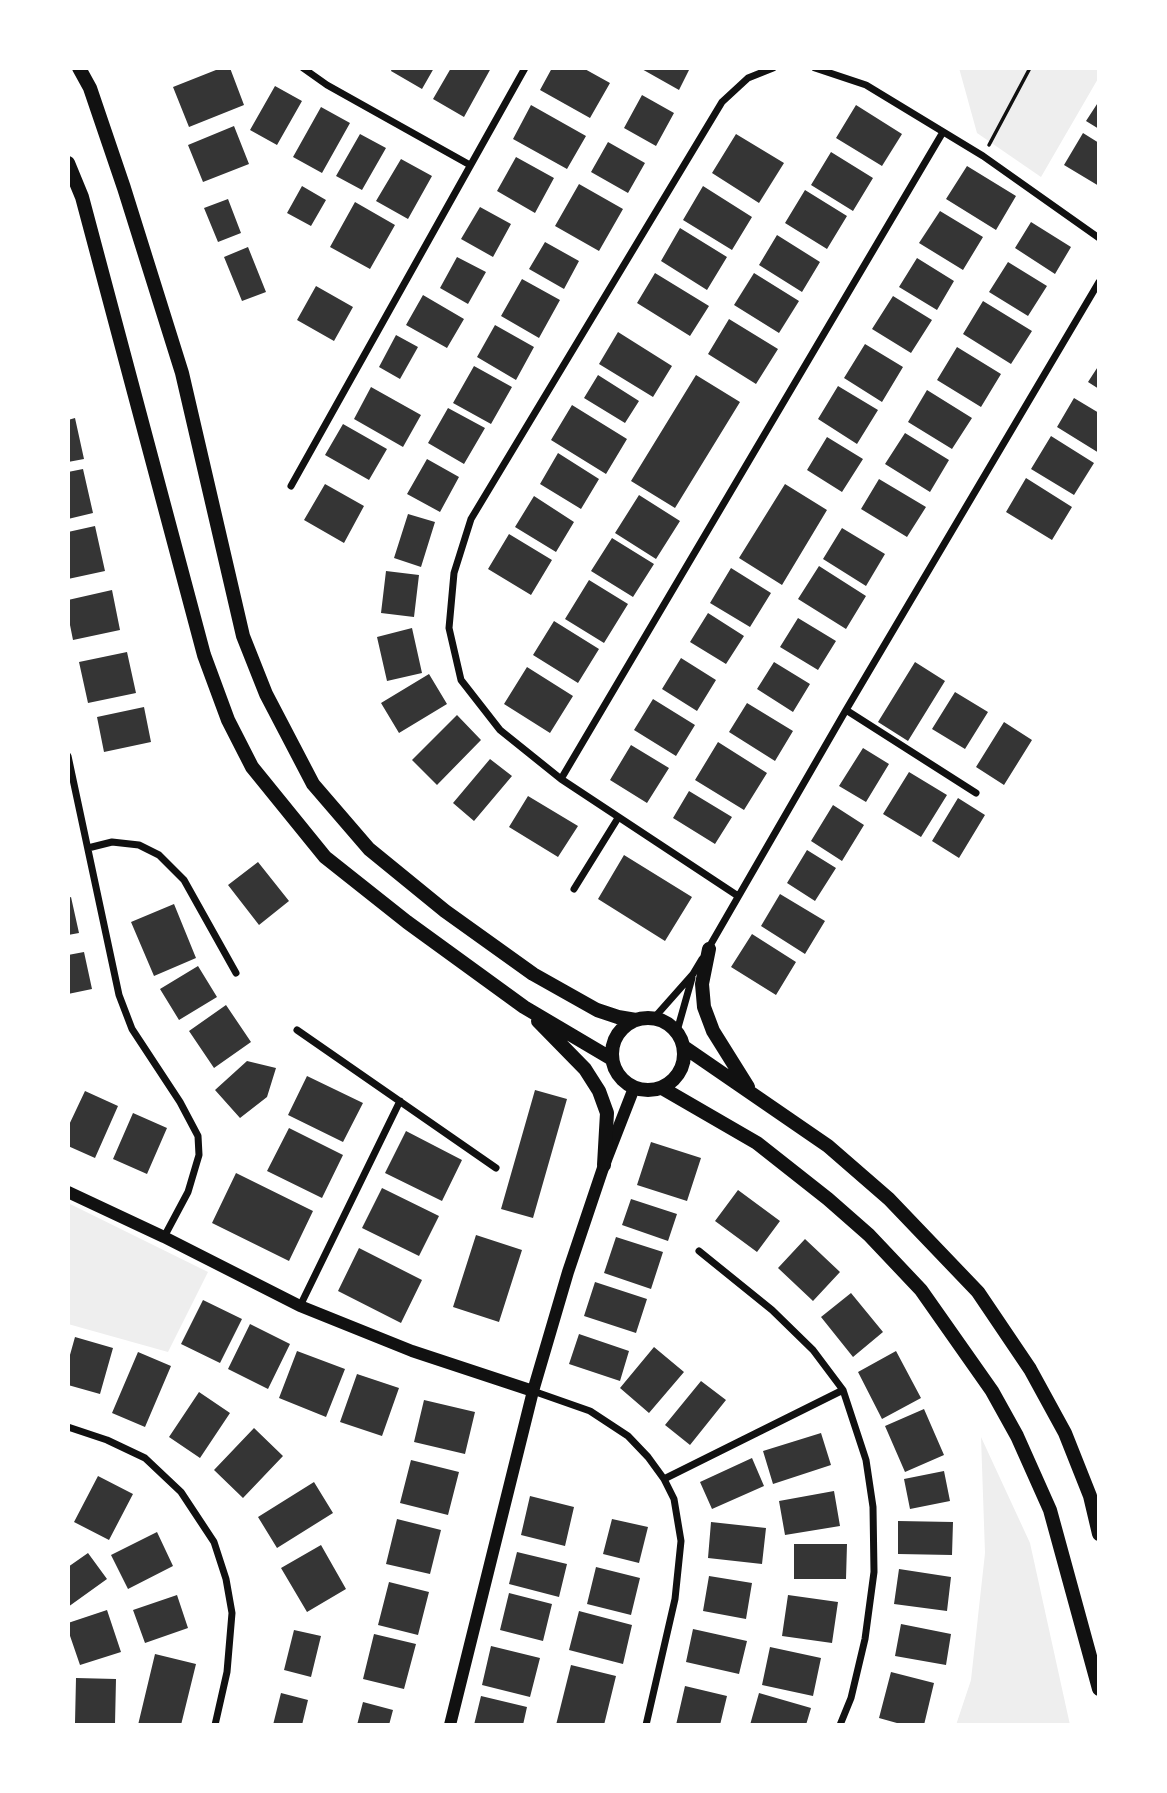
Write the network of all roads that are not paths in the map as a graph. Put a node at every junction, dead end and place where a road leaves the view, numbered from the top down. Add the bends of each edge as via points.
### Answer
1 (79, 68) edge
2 (303, 68) edge
3 (524, 68) edge
4 (773, 68) edge
5 (815, 68) edge
6 (943, 132) junction
7 (68, 163) edge
8 (470, 165) junction
9 (1099, 238) edge
10 (1099, 282) edge
11 (290, 486) dead end
12 (846, 710) junction
13 (68, 756) edge
14 (561, 779) junction
15 (976, 793) dead end
16 (618, 818) junction
17 (88, 848) junction
18 (574, 889) dead end
19 (738, 896) junction
20 (709, 949) junction
21 (236, 972) dead end
22 (693, 974) junction
23 (524, 1007) junction
24 (654, 1018) junction
25 (636, 1020) junction
26 (297, 1030) dead end
27 (677, 1031) junction
28 (684, 1047) junction
29 (612, 1059) junction
30 (634, 1088) junction
31 (662, 1088) junction
32 (753, 1094) junction
33 (400, 1101) junction
34 (604, 1165) junction
35 (496, 1168) dead end
36 (68, 1192) edge
37 (164, 1237) junction
38 (699, 1251) dead end
39 (300, 1306) junction
40 (842, 1390) junction
41 (533, 1391) junction
42 (68, 1427) edge
43 (664, 1479) junction
44 (1099, 1534) edge
45 (1099, 1689) edge
46 (215, 1725) edge
47 (450, 1725) edge
48 (646, 1725) edge
49 (840, 1725) edge

1 - 25 main road via 124,188 182,373 243,636 266,694 313,784 369,849 445,911 533,974 597,1010
2 - 8 street
3 - 8 street
4 - 14 street via 748,78 722,102 471,519 458,562 449,628 461,680 500,730
5 - 6 street via 866,85
6 - 9 street
6 - 14 street
7 - 23 main road via 82,197 204,654 228,720 252,767 325,857
8 - 11 street
10 - 12 street
12 - 15 street
12 - 19 street
13 - 17 street
14 - 16 street
16 - 18 street
16 - 19 street
17 - 21 street via 112,842 139,845 159,855 184,880
17 - 37 street via 119,995 132,1029 198,1136 200,1155 188,1192
19 - 20 street
20 - 22 street
20 - 32 main road via 702,984 704,1007 722,1047
22 - 24 street
22 - 27 street
23 - 29 main road
23 - 34 main road via 599,1091 607,1113
24 - 25 main road
24 - 27 main road
25 - 29 main road via 617,1035
26 - 33 street
27 - 28 main road
28 - 31 main road via 682,1066
28 - 32 main road
29 - 30 main road via 619,1077
30 - 31 main road
30 - 34 street
31 - 45 main road via 757,1143 869,1235 921,1290 992,1391 1017,1436 1050,1510
32 - 44 main road via 828,1146 889,1199 978,1292 1030,1369 1065,1433 1090,1496
33 - 35 street
33 - 39 street
34 - 41 street
36 - 37 street
37 - 39 street
38 - 40 street via 805,1342
39 - 41 street via 412,1351
40 - 43 street
40 - 49 street via 866,1460 873,1507 874,1572 865,1639
41 - 43 street via 590,1412 628,1436
41 - 47 street
42 - 46 street via 145,1458 181,1492 214,1542 232,1614 227,1672
43 - 48 street via 674,1499 679,1560 675,1599

